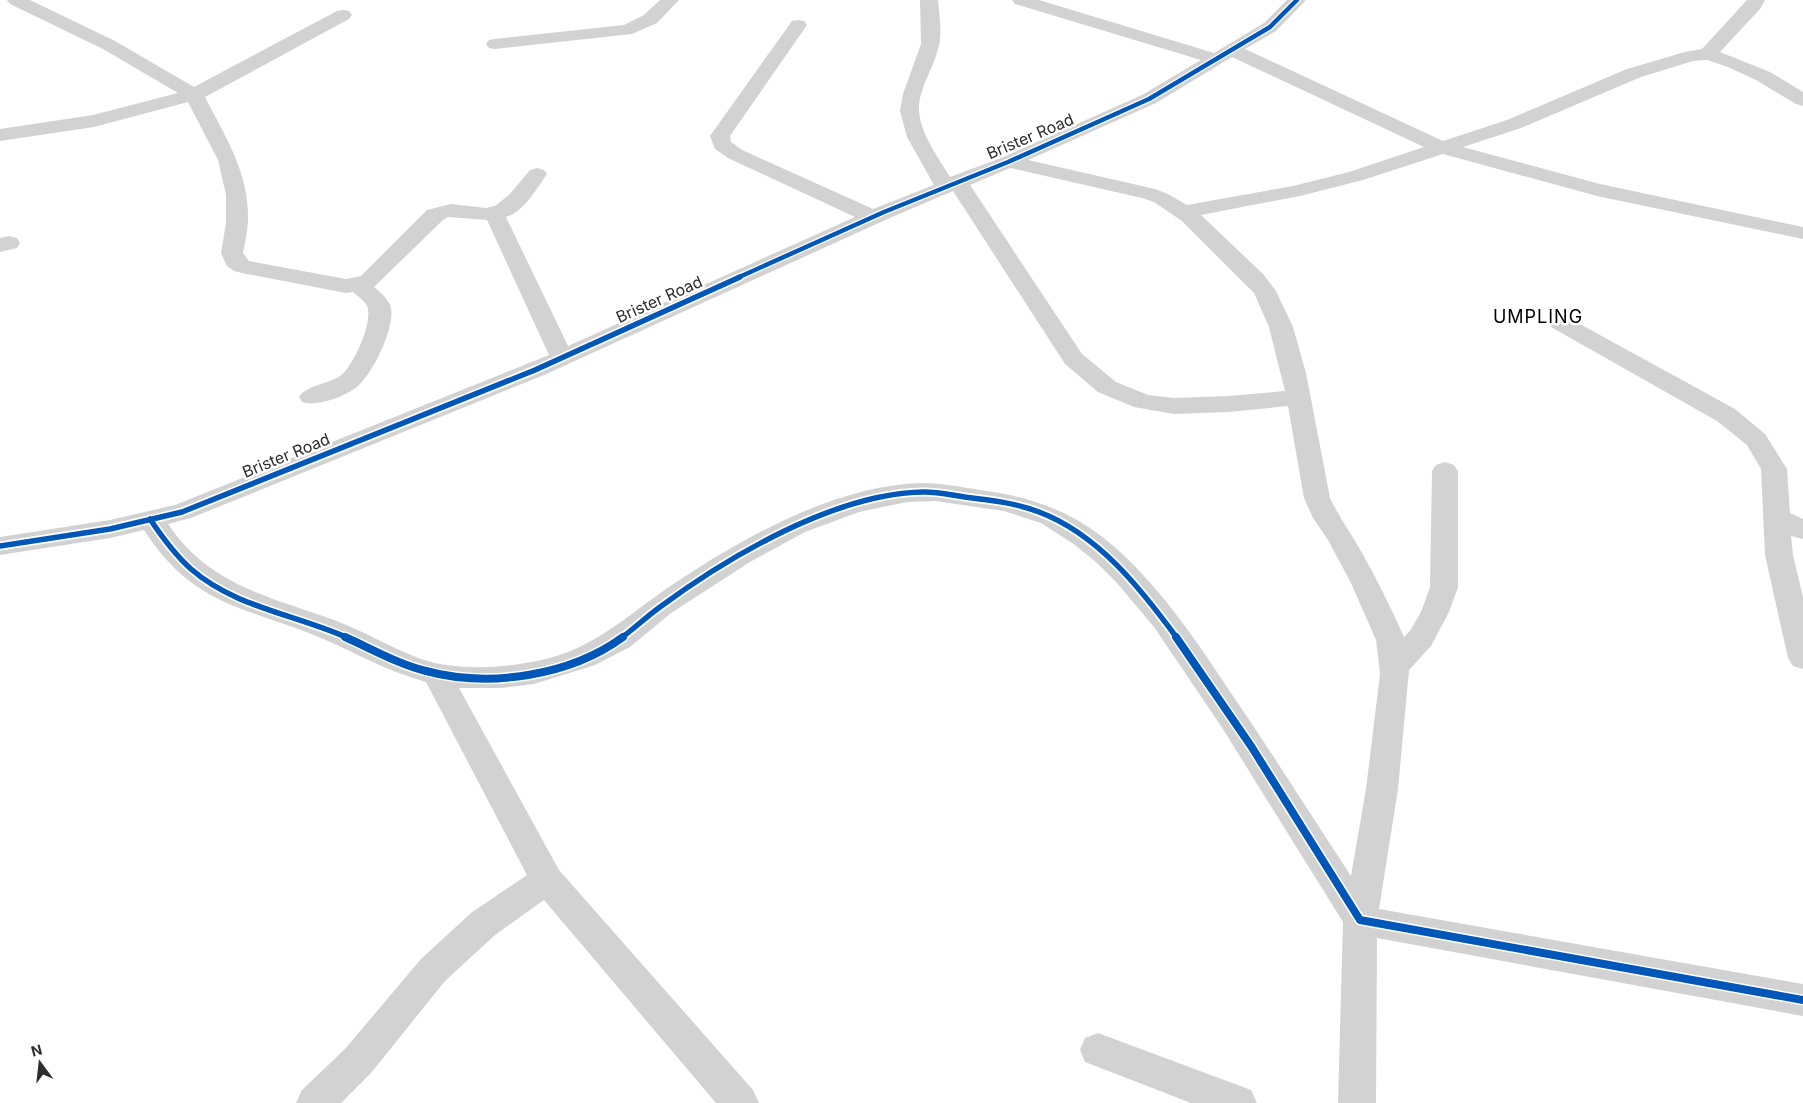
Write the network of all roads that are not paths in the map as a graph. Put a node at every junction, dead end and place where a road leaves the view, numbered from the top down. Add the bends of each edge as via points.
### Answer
1 (16, 0) edge
2 (670, 0) edge
3 (929, 0) edge
4 (1021, 0) edge
5 (1297, 0) edge
6 (1756, 0) edge
7 (342, 16) dead end
8 (798, 24) dead end
9 (495, 44) dead end
10 (1224, 54) junction
11 (1708, 54) junction
12 (194, 95) junction
13 (1803, 100) edge
14 (0, 135) edge
15 (1443, 148) junction
16 (1008, 162) junction
17 (537, 174) dead end
18 (951, 184) junction
19 (1184, 212) junction
20 (494, 214) junction
21 (873, 217) junction
22 (1803, 233) edge
23 (358, 285) junction
24 (1558, 322) dead end
25 (562, 358) junction
26 (1299, 397) junction
27 (311, 398) dead end
28 (1445, 471) dead end
29 (1777, 518) junction
30 (150, 519) junction
31 (1803, 530) edge
32 (0, 546) edge
33 (1803, 658) edge
34 (1394, 668) junction
35 (436, 674) junction
36 (547, 880) junction
37 (1360, 920) junction
38 (1803, 1000) edge
39 (1098, 1050) dead end
40 (315, 1103) edge
41 (740, 1103) edge
42 (1238, 1103) edge
43 (1357, 1103) edge

1 - 12 street via 109,44
2 - 9 street via 642,26
3 - 18 street via 932,31 910,103 911,121 921,143
4 - 10 street via 1148,40
5 - 10 street, Brister Road via 1270,27
6 - 11 street
7 - 12 street
8 - 21 street via 720,136 722,146
10 - 15 street
10 - 16 street, Brister Road via 1150,99
11 - 13 street via 1764,76
11 - 15 street via 1634,73 1514,124
12 - 14 street via 94,121
12 - 23 street via 228,160 236,195 237,223 232,253 235,261 252,268 346,286
15 - 19 street via 1293,192
15 - 22 street via 1597,190
16 - 18 street, Brister Road
16 - 19 street via 1148,192
17 - 20 street via 505,210
18 - 21 street, Brister Road
18 - 26 street via 1073,359 1107,387 1143,402 1174,406
19 - 26 street via 1264,291 1281,327
20 - 23 street via 442,210 369,281
20 - 25 street
21 - 25 street, Brister Road
23 - 27 street via 379,306 378,330 355,376
24 - 29 street via 1726,415 1756,440 1774,469
25 - 30 street, Brister Road via 182,512
26 - 34 street via 1317,498 1375,603 1391,640
28 - 34 street via 1444,587 1421,638
29 - 31 street
29 - 33 street via 1779,555
30 - 32 street, Brister Road via 110,529
30 - 35 street via 175,555 216,588 252,604 352,638
34 - 37 street via 1382,789
35 - 36 street
35 - 37 street via 467,677 520,675 582,659 619,640 658,608 766,539 856,502 929,492 1025,505 1059,521 1088,540 1108,555 1132,582 1185,648
36 - 40 street via 483,924 433,970 358,1061
36 - 41 street
37 - 38 street
37 - 43 street
39 - 42 street

